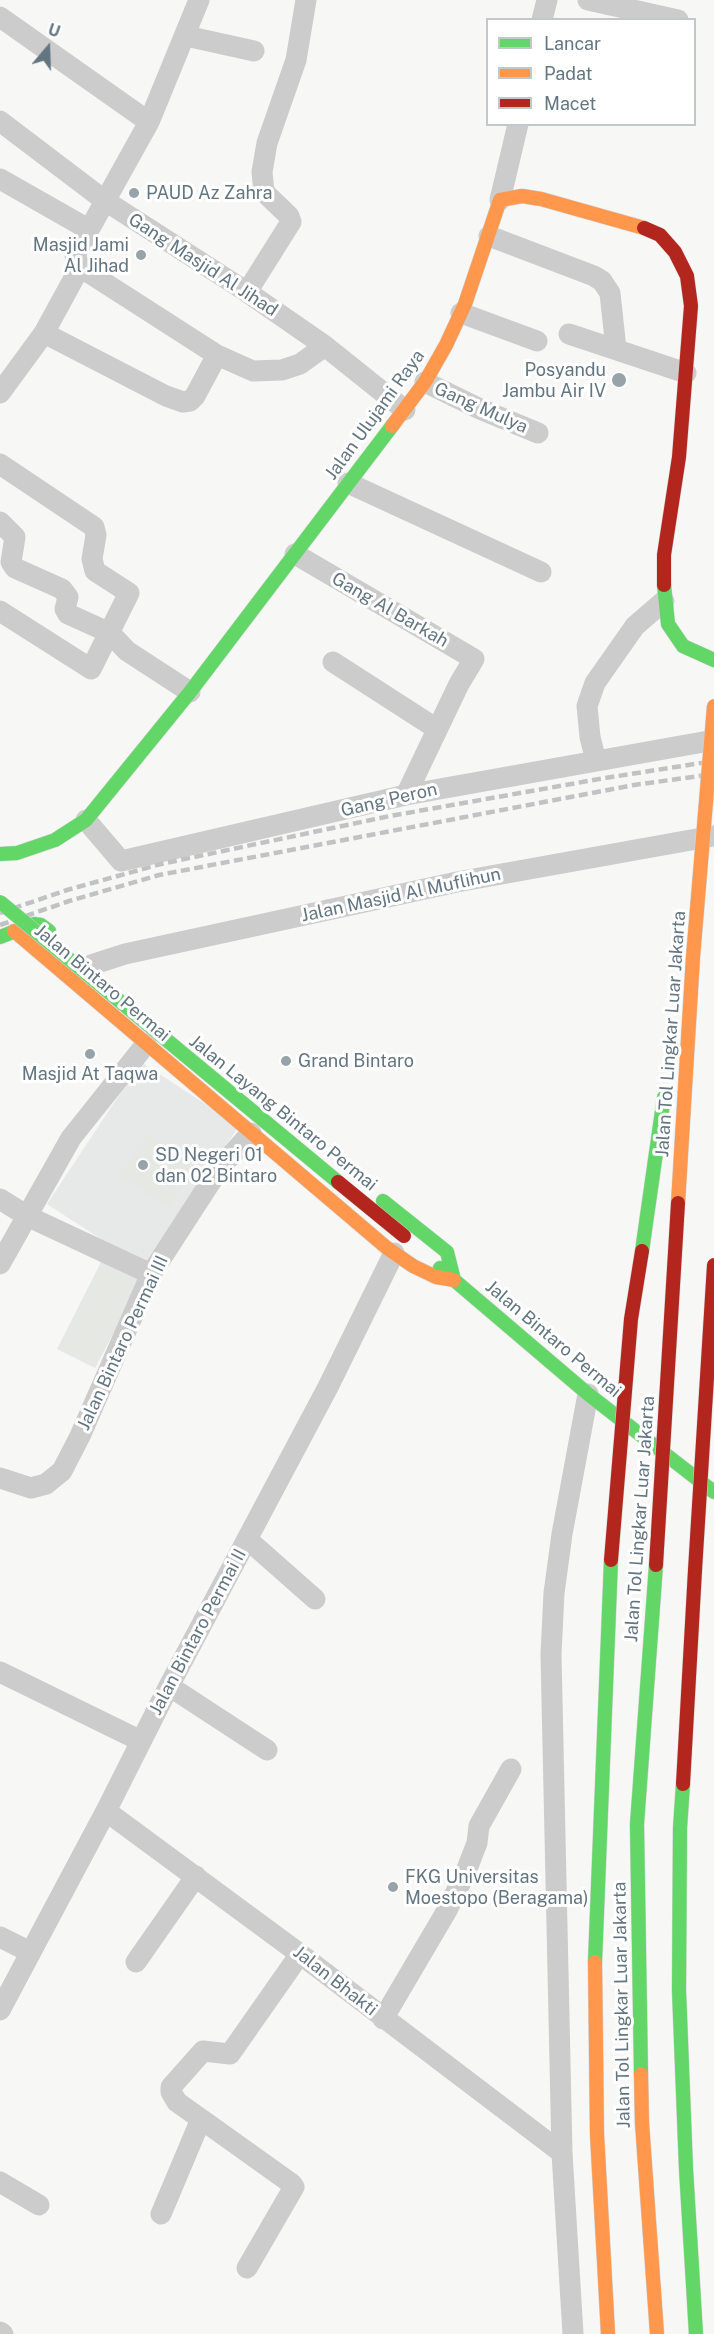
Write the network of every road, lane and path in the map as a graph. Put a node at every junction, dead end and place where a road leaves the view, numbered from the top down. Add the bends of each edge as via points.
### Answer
1 (199, 0) edge
2 (306, 0) edge
3 (547, 0) edge
4 (588, 0) edge
5 (0, 17) edge
6 (542, 18) edge
7 (669, 18) edge
8 (186, 36) junction
9 (254, 51) dead end
10 (0, 121) edge
11 (149, 122) junction
12 (518, 126) edge
13 (0, 179) edge
14 (104, 200) junction
15 (500, 200) junction
16 (88, 229) junction
17 (489, 236) junction
18 (80, 267) junction
19 (247, 292) junction
20 (461, 313) junction
21 (45, 333) junction
22 (569, 334) dead end
23 (537, 341) dead end
24 (325, 346) junction
25 (616, 349) junction
26 (217, 355) junction
27 (686, 373) junction
28 (424, 382) junction
29 (0, 393) edge
30 (405, 410) junction
31 (538, 433) dead end
32 (0, 464) edge
33 (348, 483) junction
34 (0, 522) edge
35 (295, 554) junction
36 (541, 572) dead end
37 (664, 601) junction
38 (0, 611) edge
39 (110, 633) junction
40 (714, 660) edge
41 (333, 662) dead end
42 (190, 692) junction
43 (714, 706) edge
44 (437, 729) junction
45 (714, 740) edge
46 (596, 761) junction
47 (406, 795) junction
48 (86, 820) junction
49 (714, 836) edge
50 (0, 854) edge
51 (0, 902) edge
52 (14, 931) junction
53 (0, 937) edge
54 (693, 957) junction
55 (91, 964) junction
56 (126, 993) junction
57 (677, 1005) dead end
58 (110, 1013) junction
59 (142, 1050) junction
60 (665, 1083) dead end
61 (250, 1133) junction
62 (0, 1199) edge
63 (27, 1216) junction
64 (404, 1244) junction
65 (429, 1258) dead end
66 (0, 1264) edge
67 (714, 1265) edge
68 (151, 1274) junction
69 (454, 1280) junction
70 (588, 1394) junction
71 (0, 1478) edge
72 (714, 1492) edge
73 (247, 1539) junction
74 (315, 1599) dead end
75 (0, 1672) edge
76 (169, 1686) junction
77 (141, 1741) junction
78 (267, 1750) dead end
79 (511, 1769) dead end
80 (106, 1811) junction
81 (196, 1876) junction
82 (0, 1937) edge
83 (30, 1952) junction
84 (300, 1954) junction
85 (136, 1962) dead end
86 (0, 2010) edge
87 (383, 2019) junction
88 (201, 2119) junction
89 (562, 2153) junction
90 (0, 2182) edge
91 (39, 2205) dead end
92 (161, 2214) dead end
93 (247, 2268) dead end
94 (573, 2334) edge
95 (608, 2334) edge
96 (657, 2334) edge
97 (696, 2334) edge

1 - 8 street
2 - 19 street via 299,50 267,143 262,172 264,192 291,222
3 - 6 street
4 - 7 street
5 - 11 street
8 - 9 street
8 - 11 street
10 - 14 street, Gang Masjid Al Jihad
11 - 14 street
12 - 15 street
13 - 16 street
14 - 16 street
14 - 19 street, Gang Masjid Al Jihad
15 - 17 main road, Jalan Ulujami Raya
15 - 27 main road via 522,196 542,199 660,235 675,252 687,276 691,306
16 - 18 street via 75,255
17 - 20 main road, Jalan Ulujami Raya
17 - 25 street via 602,281 610,293
18 - 21 street
18 - 26 street
19 - 24 street, Gang Masjid Al Jihad
20 - 23 street
20 - 28 main road, Jalan Ulujami Raya
21 - 26 street via 183,402 195,396
21 - 29 street
22 - 25 street
24 - 26 street via 300,364 282,370 254,371
24 - 30 street, Gang Masjid Al Jihad
25 - 27 street
27 - 37 main road via 679,457 664,555
28 - 30 main road, Jalan Ulujami Raya
28 - 31 street, Gang Mulya
30 - 33 main road, Jalan Ulujami Raya
32 - 39 street via 93,527 95,571 129,593
33 - 35 main road, Jalan Ulujami Raya
33 - 36 street
34 - 39 street via 15,537 11,562 15,568 62,589 68,597 68,614
35 - 42 main road, Jalan Ulujami Raya
35 - 44 street, Gang Al Barkah via 474,658
37 - 40 main road via 668,624 682,646
37 - 46 street via 635,626 595,683 587,706
38 - 39 street via 91,669
39 - 42 street via 128,651
41 - 44 street
42 - 48 main road, Jalan Ulujami Raya
43 - 54 main road, Jalan Tol Lingkar Luar Jakarta, bridge
44 - 47 street
45 - 46 street, Gang Peron
46 - 47 street, Gang Peron
47 - 48 street, Gang Peron via 121,861
48 - 50 main road, Jalan Ulujami Raya via 55,840 17,853
49 - 55 street, Jalan Masjid Al Muflihun via 457,882
51 - 64 main road, Jalan Layang Bintaro Permai, bridge
52 - 53 main road
52 - 55 main road, Jalan Bintaro Permai via 41,924
52 - 58 main road, Jalan Bintaro Permai
54 - 57 main road, bridge
54 - 96 main road, Jalan Tol Lingkar Luar Jakarta, bridge via 638,1824 642,2123
55 - 56 main road, Jalan Bintaro Permai
56 - 58 main road via 111,998
56 - 69 main road, Jalan Bintaro Permai via 447,1252
58 - 59 main road, Jalan Bintaro Permai
59 - 61 main road, Jalan Bintaro Permai
59 - 63 street via 71,1138
60 - 95 main road, bridge via 631,1319 611,1560 599,1816 594,1980 597,2134
61 - 64 main road, Jalan Bintaro Permai
61 - 68 street, Jalan Bintaro Permai III via 219,1169
62 - 63 street
63 - 66 street
63 - 68 street
64 - 69 main road, Jalan Bintaro Permai via 436,1277
64 - 73 street, Jalan Bintaro Permai II
65 - 69 main road, Jalan Bintaro Permai
67 - 97 main road, bridge via 680,1828 679,1990
68 - 71 street, Jalan Bintaro Permai III via 62,1471 46,1484 31,1488
69 - 70 main road, Jalan Bintaro Permai
70 - 72 main road, Jalan Bintaro Permai
70 - 89 street via 562,1534 551,1654
73 - 74 street
73 - 76 street, Jalan Bintaro Permai II
75 - 77 street
76 - 77 street, Jalan Bintaro Permai II
76 - 78 street
77 - 80 street, Jalan Bintaro Permai II
79 - 87 street via 478,1826 477,1843 461,1884
80 - 81 street, Jalan Bhakti
80 - 83 street, Jalan Bintaro Permai II
81 - 84 street, Jalan Bhakti
81 - 85 street
82 - 83 street
83 - 86 street, Jalan Bintaro Permai II
84 - 87 street, Jalan Bhakti
84 - 88 street via 231,2054 203,2051 174,2081 173,2098
87 - 89 street, Jalan Bhakti
88 - 92 street
88 - 93 street via 294,2187
89 - 94 street
90 - 91 street

